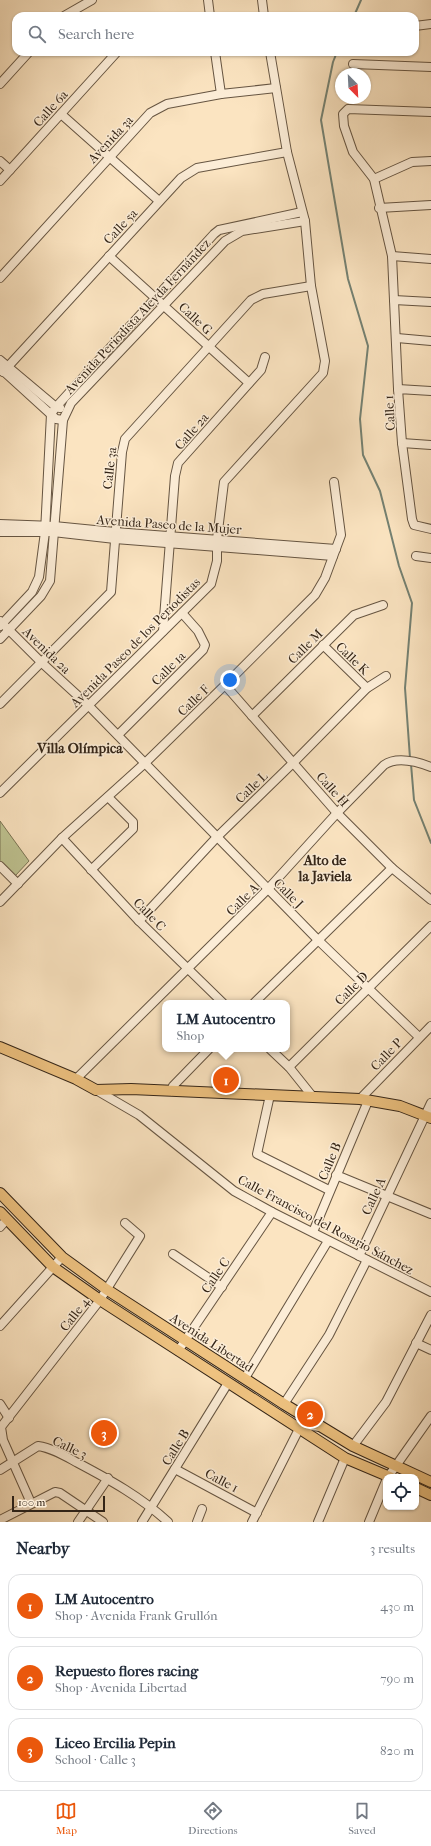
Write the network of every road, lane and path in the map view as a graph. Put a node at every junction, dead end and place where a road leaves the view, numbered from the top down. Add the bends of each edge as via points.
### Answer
1 (92, 0) edge
2 (208, 0) edge
3 (262, 0) edge
4 (71, 12) edge
5 (210, 12) edge
6 (264, 12) edge
7 (431, 24) edge
8 (419, 26) edge
9 (25, 56) edge
10 (113, 56) edge
11 (216, 56) edge
12 (271, 56) edge
13 (353, 64) dead end
14 (431, 67) edge
15 (0, 84) edge
16 (276, 88) junction
17 (221, 94) junction
18 (431, 112) edge
19 (61, 114) junction
20 (287, 152) junction
21 (109, 157) junction
22 (0, 161) edge
23 (431, 164) edge
24 (10, 170) junction
25 (374, 179) junction
26 (0, 181) edge
27 (160, 201) junction
28 (431, 205) edge
29 (380, 208) junction
30 (302, 212) junction
31 (305, 221) junction
32 (109, 256) junction
33 (392, 256) junction
34 (431, 259) edge
35 (0, 278) edge
36 (311, 286) junction
37 (156, 298) junction
38 (394, 300) junction
39 (431, 302) edge
40 (163, 304) junction
41 (397, 338) junction
42 (431, 341) edge
43 (209, 346) junction
44 (265, 357) dead end
45 (0, 360) edge
46 (4, 369) edge
47 (249, 383) junction
48 (398, 389) junction
49 (431, 392) edge
50 (53, 410) junction
51 (64, 418) junction
52 (402, 443) junction
53 (431, 445) edge
54 (334, 482) dead end
55 (0, 524) edge
56 (50, 529) junction
57 (431, 529) edge
58 (0, 532) edge
59 (115, 536) junction
60 (170, 540) junction
61 (217, 543) junction
62 (335, 553) junction
63 (416, 556) dead end
64 (431, 558) edge
65 (383, 605) dead end
66 (182, 614) junction
67 (1, 624) edge
68 (9, 630) junction
69 (163, 631) junction
70 (0, 639) edge
71 (323, 645) junction
72 (41, 662) junction
73 (386, 676) dead end
74 (225, 685) junction
75 (367, 688) junction
76 (0, 704) edge
77 (88, 705) junction
78 (252, 716) junction
79 (118, 735) junction
80 (145, 763) junction
81 (293, 763) junction
82 (431, 767) edge
83 (0, 793) edge
84 (108, 796) junction
85 (338, 813) junction
86 (217, 837) junction
87 (62, 838) junction
88 (0, 866) edge
89 (392, 868) junction
90 (91, 870) junction
91 (18, 884) junction
92 (268, 889) junction
93 (431, 900) edge
94 (0, 902) edge
95 (139, 921) junction
96 (431, 926) edge
97 (319, 941) junction
98 (188, 969) junction
99 (368, 988) junction
100 (220, 1000) edge
101 (257, 1000) edge
102 (431, 1026) edge
103 (419, 1038) junction
104 (0, 1047) edge
105 (206, 1052) edge
106 (273, 1052) edge
107 (289, 1068) junction
108 (76, 1079) junction
109 (96, 1090) junction
110 (171, 1091) junction
111 (270, 1095) junction
112 (313, 1097) junction
113 (364, 1100) junction
114 (431, 1103) edge
115 (428, 1117) edge
116 (336, 1174) junction
117 (329, 1190) junction
118 (0, 1193) edge
119 (386, 1195) junction
120 (10, 1203) junction
121 (272, 1212) junction
122 (431, 1214) edge
123 (2, 1217) edge
124 (125, 1223) dead end
125 (313, 1232) junction
126 (328, 1241) junction
127 (173, 1254) dead end
128 (359, 1256) junction
129 (62, 1257) junction
130 (367, 1260) junction
131 (53, 1267) junction
132 (222, 1287) junction
133 (106, 1289) junction
134 (431, 1292) edge
135 (100, 1300) junction
136 (431, 1315) edge
137 (0, 1326) edge
138 (186, 1340) junction
139 (416, 1343) junction
140 (431, 1350) edge
141 (178, 1351) junction
142 (244, 1378) junction
143 (228, 1384) junction
144 (0, 1404) edge
145 (284, 1404) junction
146 (9, 1418) junction
147 (430, 1421) edge
148 (322, 1427) junction
149 (299, 1429) junction
150 (353, 1446) junction
151 (345, 1458) junction
152 (13, 1463) junction
153 (395, 1467) junction
154 (175, 1469) junction
155 (0, 1470) edge
156 (391, 1474) edge
157 (383, 1476) edge
158 (108, 1478) junction
159 (431, 1482) edge
160 (419, 1489) edge
161 (383, 1490) edge
162 (431, 1495) edge
163 (31, 1503) junction
164 (151, 1506) junction
165 (202, 1509) dead end
166 (86, 1511) junction
167 (257, 1513) junction
168 (0, 1520) edge
169 (78, 1522) edge
170 (103, 1522) edge
171 (142, 1522) edge
172 (168, 1522) edge
173 (197, 1522) edge
174 (252, 1522) edge
175 (318, 1522) edge
176 (369, 1522) edge

1 - 4 street
2 - 5 street
3 - 6 street
7 - 8 street
9 - 15 street
10 - 19 street, Calle 6a
11 - 17 street
12 - 16 street
13 - 14 street
16 - 17 street, Avenida 3a
16 - 20 street
17 - 21 street, Avenida 3a via 158,107
18 - 25 street via 348,109 343,114 344,126 353,152
19 - 21 street
19 - 24 street, Calle 6a
20 - 27 street, Calle 5a via 197,168 181,178
20 - 30 street
21 - 27 street
21 - 35 street, Avenida 3a
22 - 24 street
23 - 25 street via 412,162
24 - 26 street, Calle 6a
25 - 29 street
27 - 32 street, Calle 5a
28 - 29 street
29 - 33 street
30 - 31 street
30 - 37 street, Avenida Periodista Aleyda Fernández via 218,230
31 - 36 street
31 - 40 street, Avenida Periodista Aleyda Fernández via 234,234 224,241
32 - 37 street, Calle G
32 - 46 street, Calle 5a
33 - 34 street
33 - 38 street
36 - 43 street, Calle 3a via 263,294 251,300
36 - 61 street, Avenida Paseo de los Periodistas via 325,362 323,373 224,482
37 - 40 street, Calle G
37 - 50 street, Avenida Periodista Aleyda Fernández
38 - 39 street
38 - 41 street
40 - 43 street, Calle G
40 - 51 street, Avenida Periodista Aleyda Fernández via 72,403
41 - 42 street
41 - 48 street
43 - 47 street, Calle G
43 - 59 street, Calle 3a via 125,439
44 - 47 street, Calle 2a via 261,370
45 - 46 street
46 - 50 street
47 - 60 street, Calle 2a via 178,463
48 - 49 street, Calle 1
48 - 52 street, Calle 1
50 - 51 street via 56,419
50 - 56 street, Avenida Periodista Aleyda Fernández
51 - 56 street, Avenida Periodista Aleyda Fernández
52 - 53 street
52 - 57 street, Calle 1 via 414,525
54 - 62 street, Calle F via 341,534
55 - 56 street, Avenida Paseo de la Mujer
56 - 58 street, Avenida Paseo de la Mujer
56 - 59 street, Avenida Paseo de la Mujer
56 - 67 street, Avenida Periodista Aleyda Fernández via 36,585
56 - 68 street, Avenida Periodista Aleyda Fernández via 48,585 42,596
59 - 60 street, Avenida Paseo de la Mujer
59 - 72 street, Calle 3a via 110,592
60 - 61 street, Avenida Paseo de la Mujer
60 - 69 street, Calle 2a
61 - 62 street, Avenida Paseo de la Mujer
61 - 66 street, Avenida Paseo de los Periodistas via 217,561 211,584
62 - 74 street, Calle F via 315,595
63 - 64 street
65 - 71 street, Calle M via 354,615
66 - 69 street, Avenida Paseo de los Periodistas
66 - 79 street, Calle 1a via 204,639 203,650
67 - 68 street, Avenida 2a
68 - 70 street, Avenida Periodista Aleyda Fernández
68 - 72 street, Avenida 2a
69 - 77 street, Avenida Paseo de los Periodistas
71 - 75 street, Calle K
71 - 78 street, Calle M
72 - 76 street, Calle 3a
72 - 77 street, Avenida 2a
73 - 75 street, Calle L
74 - 78 street, Calle H
74 - 80 street, Calle F
75 - 81 street, Calle L
77 - 79 street, Avenida 2a
77 - 83 street, Avenida Paseo de los Periodistas
78 - 81 street, Calle H
79 - 80 street, Avenida 2a
80 - 84 street, Calle F
80 - 86 street, Calle J
81 - 85 street, Calle H
81 - 86 street, Calle L
82 - 85 street, Calle A via 415,762 391,762 384,765
84 - 87 street, Calle F
84 - 90 street via 134,825 133,829
85 - 89 street, Calle H
85 - 92 street, Calle A
86 - 92 street, Calle J
86 - 95 street, Calle L
87 - 90 street, Calle C
87 - 91 street, Calle F
88 - 91 street
89 - 93 street, Calle H
89 - 97 street
90 - 95 street, Calle C
91 - 94 street, Calle F
92 - 97 street, Calle J
92 - 98 street, Calle A
95 - 98 street, Calle C
96 - 99 street, Calle D
97 - 99 street, Calle J
97 - 101 street
98 - 100 street, Calle C
98 - 108 street, Calle A
99 - 103 street, Calle J
99 - 107 street, Calle D
102 - 103 street, Calle P
103 - 113 street, Calle P
104 - 108 main road
105 - 110 street
106 - 107 street
107 - 112 street
108 - 109 main road
109 - 110 main road
109 - 121 street, Calle Francisco del Rosario Sánchez via 139,1115 234,1191
110 - 111 main road
111 - 112 main road
111 - 117 street via 257,1154
112 - 113 main road
113 - 115 main road via 400,1106
113 - 116 street, Calle B
114 - 115 street, Calle A
115 - 119 street, Calle A
116 - 117 street, Calle B
116 - 119 street
117 - 125 street, Calle B
118 - 120 main road, Avenida Libertad
119 - 122 street
119 - 128 street, Calle A
120 - 123 street
120 - 129 main road, Avenida Libertad
121 - 125 street, Calle Francisco del Rosario Sánchez
121 - 132 street, Calle C
123 - 131 main road, Avenida Libertad
124 - 133 street, Calle 4 via 140,1236
125 - 126 street, Calle Francisco del Rosario Sánchez
126 - 128 street, Calle Francisco del Rosario Sánchez
126 - 142 street
127 - 132 street
128 - 130 street, Calle Francisco del Rosario Sánchez
129 - 131 street
129 - 133 main road, Avenida Libertad
130 - 134 street, Calle Francisco del Rosario Sánchez
130 - 145 street via 329,1334
131 - 135 main road, Avenida Libertad
131 - 137 street
132 - 138 street, Calle C
133 - 135 street, Calle 4
133 - 138 main road, Avenida Libertad
135 - 141 main road, Avenida Libertad
135 - 146 street, Calle 4
136 - 139 street
138 - 141 street, Calle C
138 - 142 main road, Avenida Libertad
139 - 140 street
139 - 150 street via 386,1402
141 - 143 main road, Avenida Libertad
142 - 145 main road, Avenida Libertad
143 - 149 main road, Avenida Libertad
143 - 154 street, Calle B
144 - 146 street
145 - 148 main road, Avenida Libertad
146 - 152 street via 1,1433
147 - 153 street
148 - 149 street via 310,1426
148 - 150 main road, Avenida Libertad
149 - 151 main road, Avenida Libertad
149 - 167 street
150 - 153 main road, Avenida Libertad
151 - 157 main road, Avenida Libertad
151 - 175 street
152 - 155 street, Calle 3
152 - 158 street, Calle 3 via 38,1446 51,1449
152 - 163 street
153 - 156 street
153 - 159 main road, Avenida Libertad
154 - 164 street, Calle B
154 - 167 street, Calle 1
158 - 164 street, Calle 3
158 - 166 street
160 - 162 main road
161 - 176 street
163 - 166 street via 55,1492
163 - 168 street
164 - 171 street, Calle B
164 - 172 street, Calle 3
165 - 173 street
166 - 169 street
166 - 170 street
167 - 174 street

